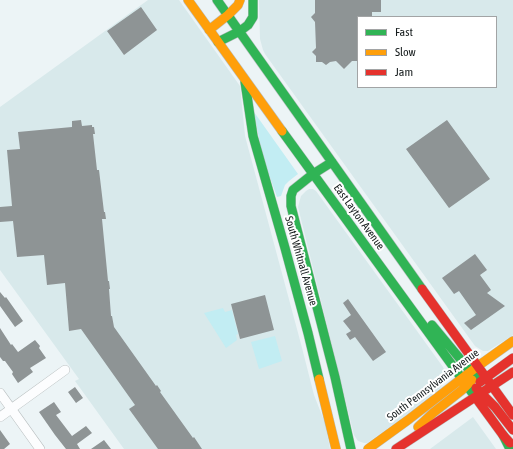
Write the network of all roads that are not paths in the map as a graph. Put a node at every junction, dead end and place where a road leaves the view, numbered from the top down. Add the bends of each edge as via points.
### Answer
1 (188, 0) edge
2 (217, 0) edge
3 (240, 0) edge
4 (253, 0) edge
5 (228, 15) junction
6 (209, 30) junction
7 (240, 31) junction
8 (218, 42) junction
9 (245, 80) junction
10 (332, 162) junction
11 (313, 174) junction
12 (513, 342) edge
13 (513, 358) edge
14 (478, 366) junction
15 (65, 370) dead end
16 (513, 372) edge
17 (474, 383) junction
18 (492, 385) junction
19 (0, 393) edge
20 (11, 409) junction
21 (513, 415) edge
22 (0, 417) edge
23 (513, 430) edge
24 (503, 435) junction
25 (513, 446) edge
26 (40, 449) edge
27 (336, 449) edge
28 (352, 449) edge
29 (368, 449) edge
30 (396, 449) edge
31 (510, 449) edge

1 - 6 main road, East Layton Avenue
2 - 5 main road, East Layton Avenue
3 - 5 main road
4 - 7 main road via 254,17
5 - 6 main road
5 - 7 main road, East Layton Avenue
6 - 8 main road, East Layton Avenue
7 - 8 main road
7 - 10 main road, East Layton Avenue
8 - 9 main road, East Layton Avenue
9 - 11 main road, East Layton Avenue
9 - 27 main road, South Whitnall Avenue via 253,136 304,319
10 - 11 main road, South Whitnall Avenue
10 - 14 main road, East Layton Avenue
11 - 17 main road, East Layton Avenue via 397,289
11 - 28 main road, South Whitnall Avenue via 293,190 291,206 336,377
12 - 14 main road, South Pennsylvania Avenue
13 - 17 main road
14 - 17 main road, South Pennsylvania Avenue
14 - 17 main road, East Layton Avenue
15 - 20 street
16 - 18 main road, South Pennsylvania Avenue
17 - 18 main road, South Pennsylvania Avenue
17 - 23 main road
17 - 24 main road, East Layton Avenue
17 - 29 main road, South Pennsylvania Avenue via 408,420
17 - 30 main road, South Pennsylvania Avenue
17 - 30 main road via 433,413
18 - 21 main road
19 - 20 street
20 - 22 street
20 - 26 street
24 - 25 main road, East Layton Avenue
24 - 31 main road

